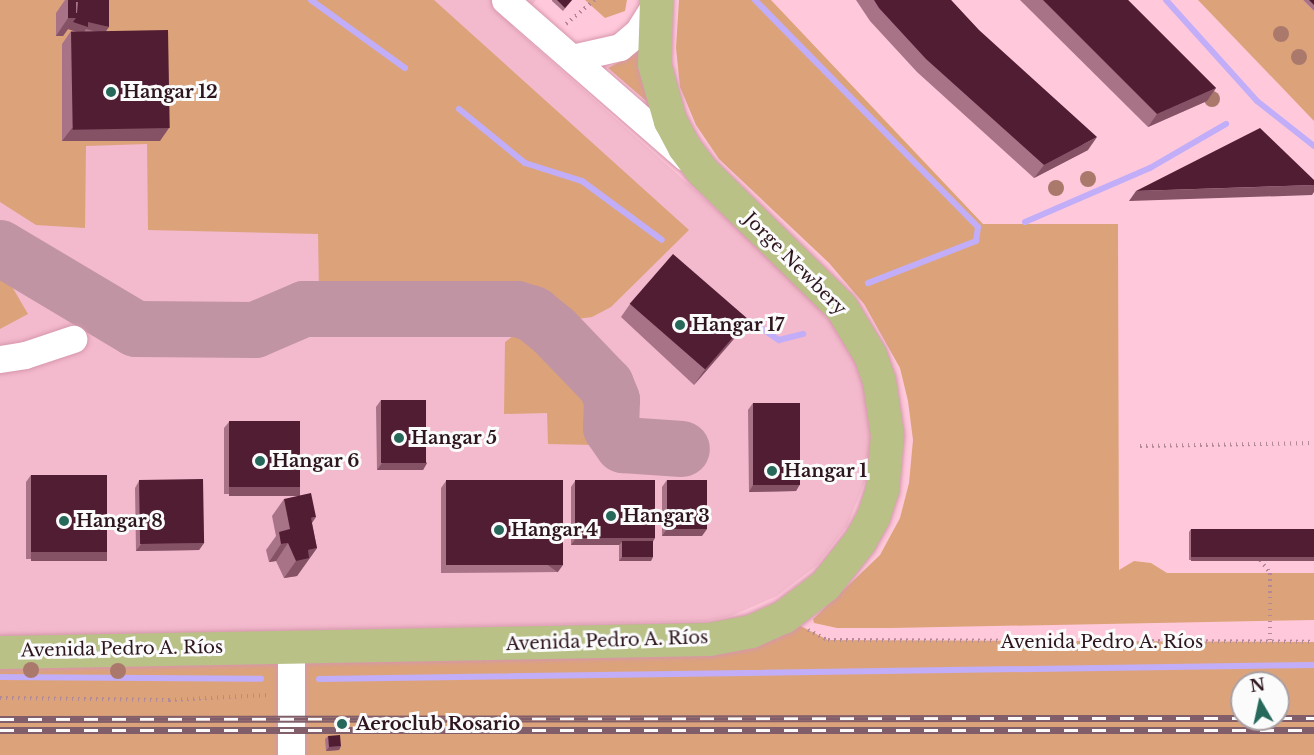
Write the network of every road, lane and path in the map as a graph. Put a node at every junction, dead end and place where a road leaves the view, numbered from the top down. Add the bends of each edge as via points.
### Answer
1 (506, 0) edge
2 (595, 0) edge
3 (656, 3) edge
4 (550, 39) junction
5 (572, 58) junction
6 (702, 171) junction
7 (73, 339) dead end
8 (0, 359) edge
9 (1314, 443) edge
10 (1140, 446) dead end
11 (1260, 560) edge
12 (783, 617) junction
13 (1270, 642) junction
14 (1314, 642) edge
15 (291, 646) junction
16 (0, 652) edge
17 (291, 694) junction
18 (0, 698) edge
19 (291, 755) edge

1 - 4 street
2 - 4 path
3 - 5 street via 638,32 620,47
3 - 6 main road, Jorge Newbery via 652,35 660,93 679,139
4 - 5 street
5 - 6 street
6 - 12 main road, Jorge Newbery via 841,308 870,355 885,408 886,463 873,517 825,585
7 - 8 street
9 - 10 path
11 - 13 path via 1270,573
12 - 13 path, Avenida Pedro A. Ríos via 828,640
12 - 15 main road, Avenida Pedro A. Ríos via 751,630 709,639 665,642
13 - 14 path, Avenida Pedro A. Ríos
15 - 16 main road, Avenida Pedro A. Ríos
15 - 17 street
17 - 18 path via 169,700
17 - 19 street

